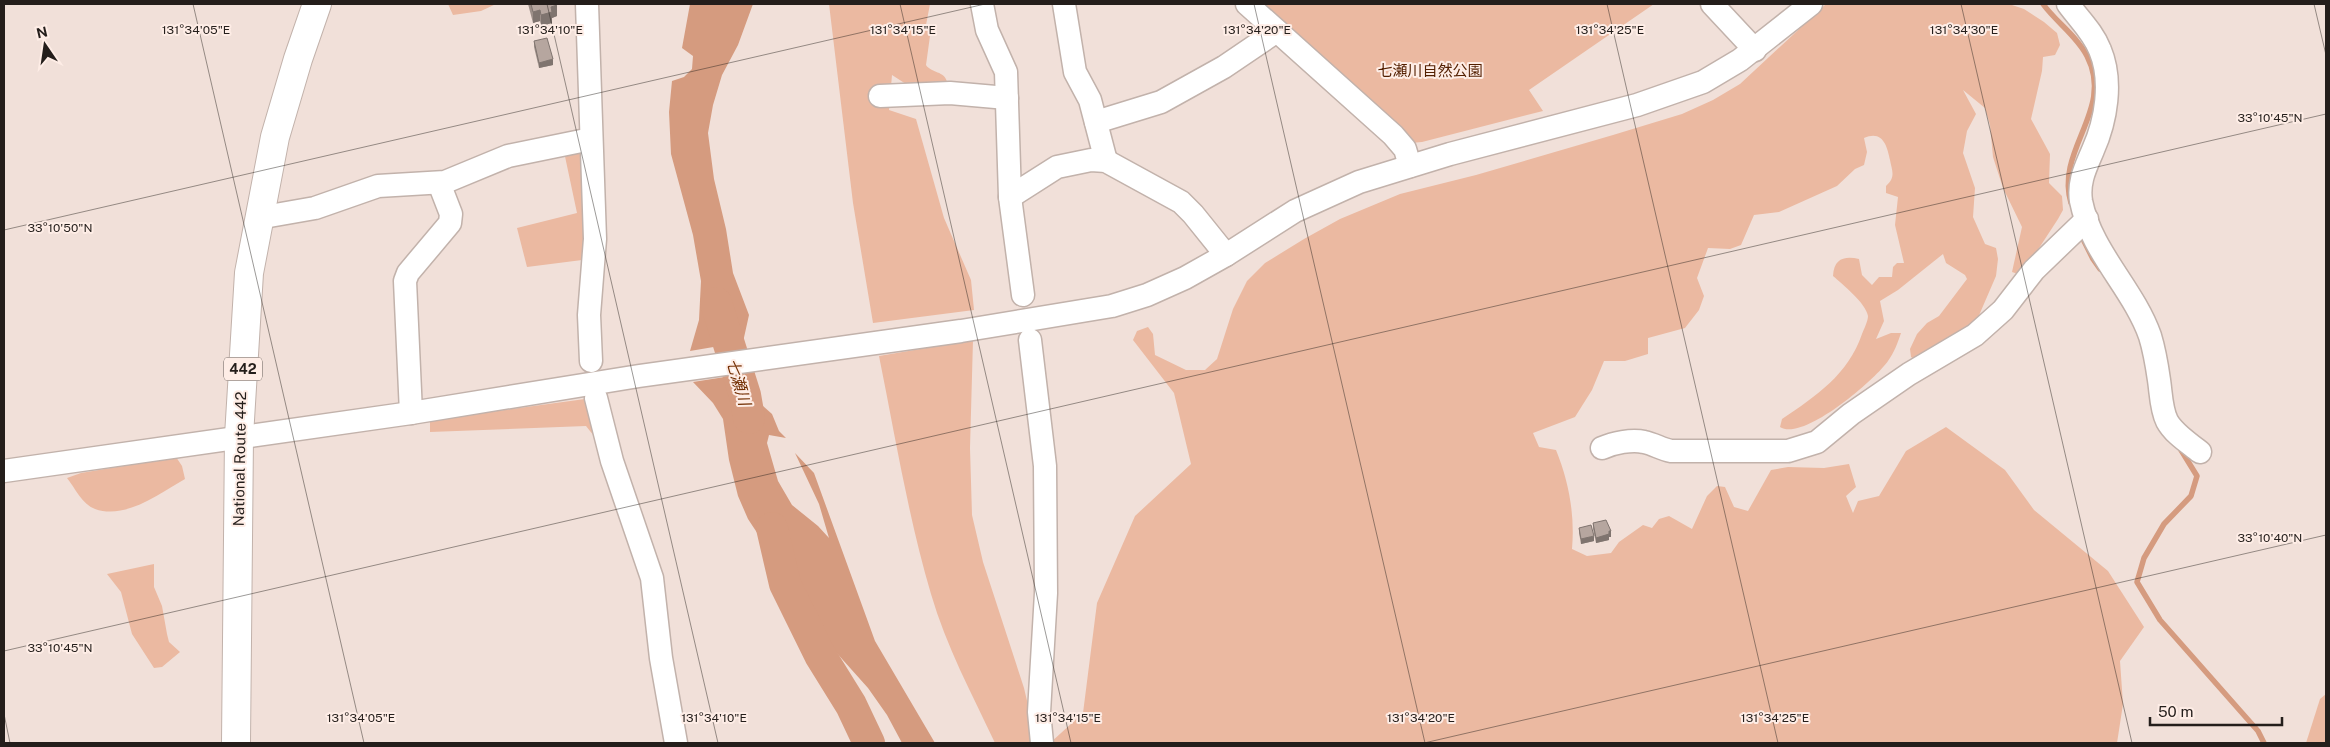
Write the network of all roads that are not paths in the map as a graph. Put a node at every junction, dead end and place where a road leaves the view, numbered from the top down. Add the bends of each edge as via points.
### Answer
1 (317, 4) edge
2 (587, 4) edge
3 (982, 4) edge
4 (1064, 4) edge
5 (1247, 4) edge
6 (1712, 4) edge
7 (1811, 4) edge
8 (2068, 4) edge
9 (1277, 31) junction
10 (1755, 50) junction
11 (880, 96) dead end
12 (1007, 98) junction
13 (1096, 122) junction
14 (591, 139) junction
15 (1106, 161) junction
16 (1410, 166) junction
17 (439, 183) junction
18 (1010, 197) junction
19 (258, 218) junction
20 (2087, 219) junction
21 (1226, 256) junction
22 (1023, 296) dead end
23 (1030, 340) dead end
24 (591, 361) dead end
25 (596, 398) dead end
26 (411, 413) junction
27 (239, 436) junction
28 (1602, 448) dead end
29 (2200, 452) dead end
30 (4, 471) edge
31 (236, 743) edge
32 (676, 743) edge
33 (1042, 743) edge

1 - 19 highway, National Route 442 / 442 via 284,105
2 - 14 street
3 - 12 street via 987,30 1004,68
4 - 13 street via 1073,65 1088,95
5 - 9 street
6 - 10 street
7 - 10 street
8 - 20 street via 2084,23 2100,51 2106,78 2103,119 2080,184
9 - 13 street via 1224,67 1161,102
9 - 16 street via 1405,148
10 - 16 street via 1703,82 1665,97
11 - 12 street via 950,93
12 - 18 street
13 - 15 street
14 - 17 street via 508,156
14 - 24 street via 595,239 589,315
15 - 18 street via 1091,160 1057,167
15 - 21 street via 1181,202
16 - 21 street via 1312,202
17 - 19 street via 378,186 315,208
17 - 26 street via 451,214 450,224 408,273 405,281
18 - 22 street
19 - 27 highway, National Route 442 / 442 via 249,274
20 - 28 street via 2034,270 2003,310 1975,335 1902,379 1817,442 1776,452 1671,451 1644,442 1612,443
20 - 29 street via 2105,260 2139,310 2150,336 2167,420 2175,432
21 - 26 street via 1166,287 1112,306
23 - 33 street via 1045,466 1046,593 1039,712
25 - 32 street via 612,461 652,578 661,658
26 - 27 street
27 - 30 street
27 - 31 highway, National Route 442 / 442

